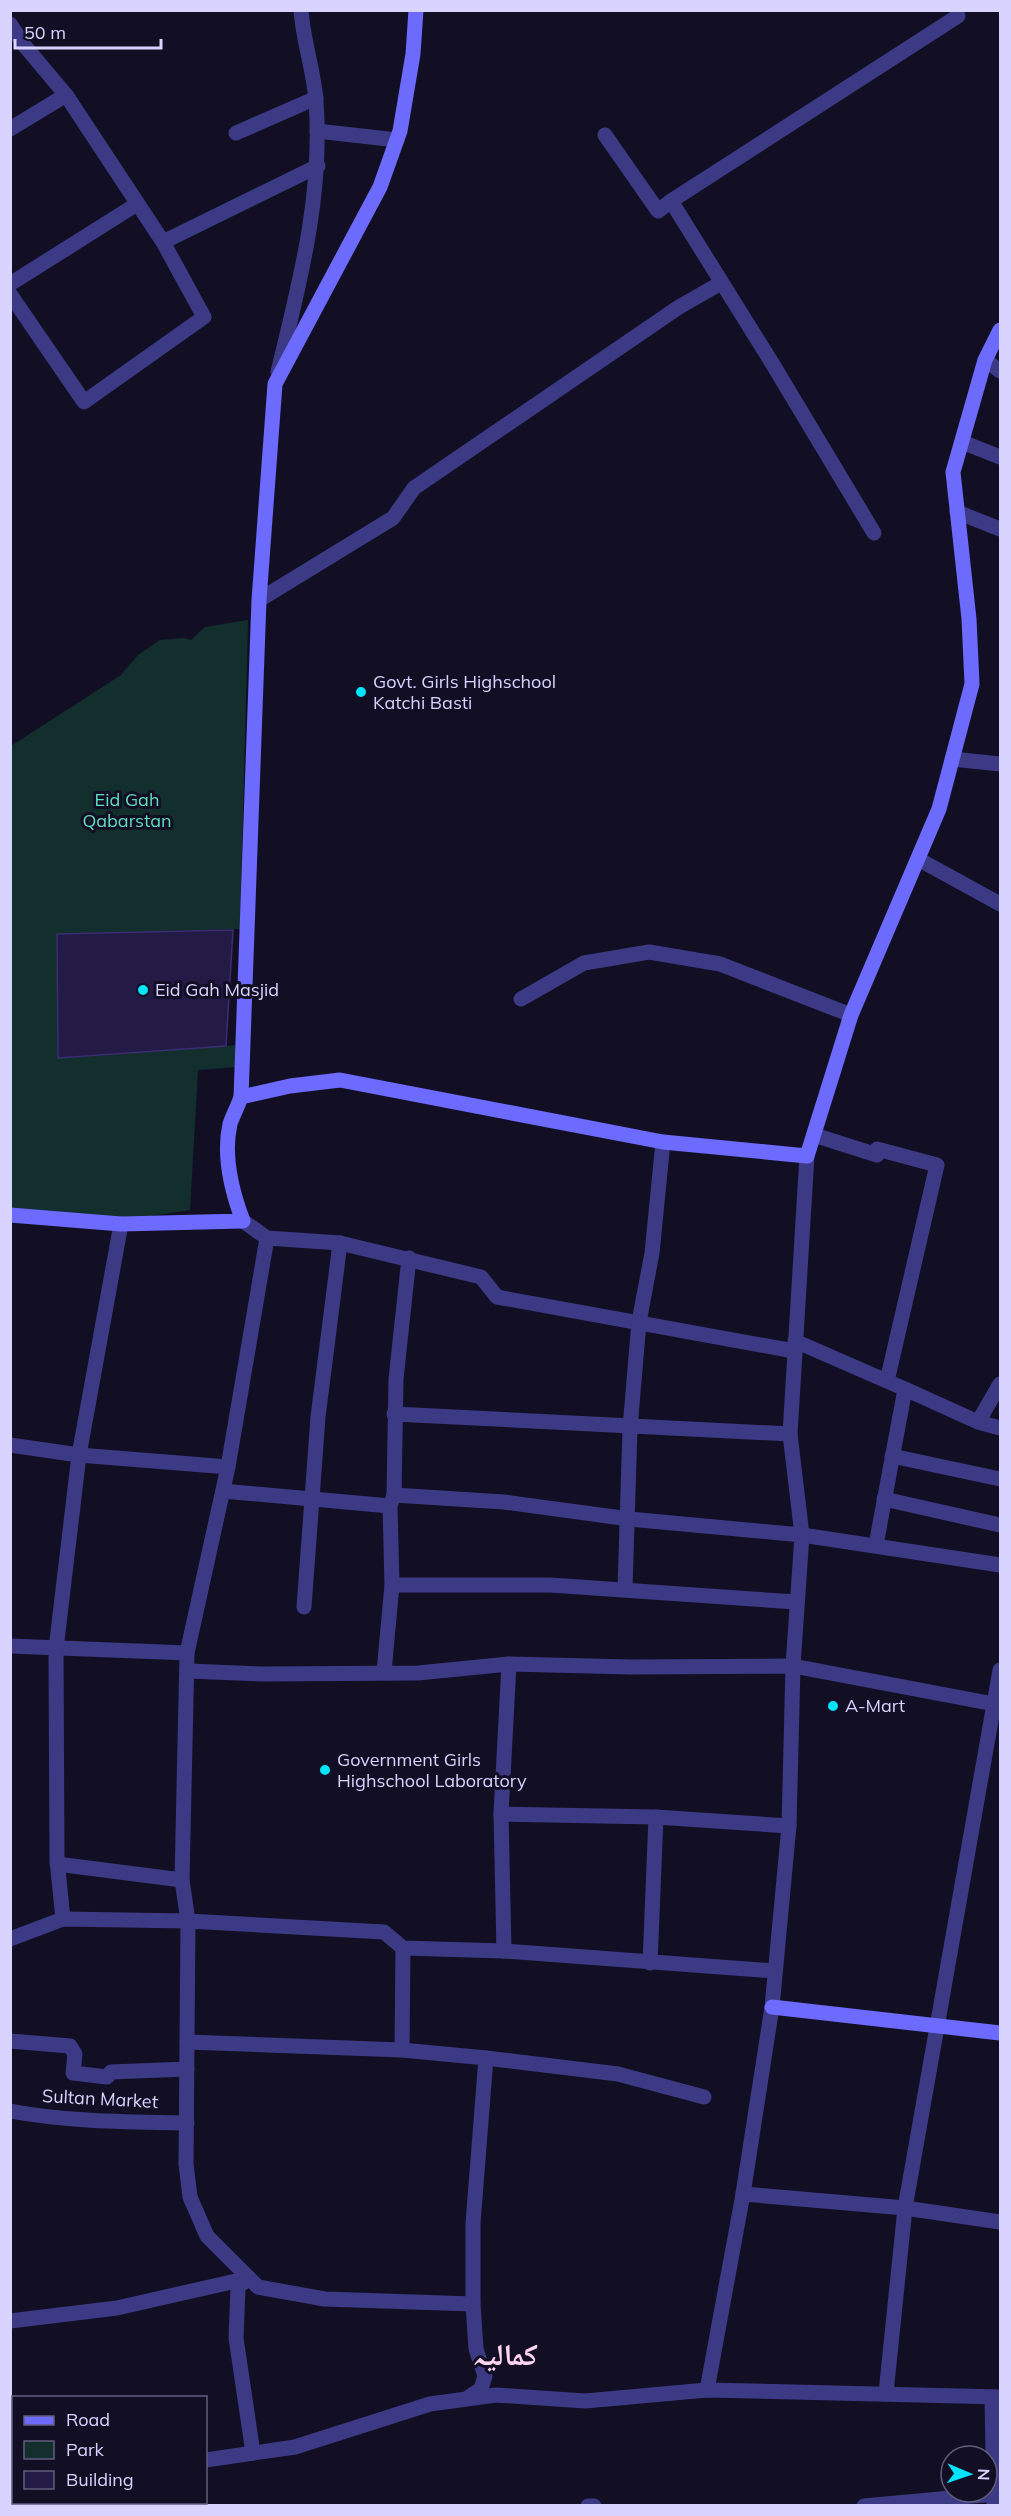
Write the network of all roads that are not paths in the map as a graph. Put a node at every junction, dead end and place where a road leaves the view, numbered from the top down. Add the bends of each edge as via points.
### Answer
1 (300, 10) edge
2 (416, 10) edge
3 (958, 16) dead end
4 (10, 24) edge
5 (66, 94) junction
6 (316, 98) junction
7 (10, 129) edge
8 (317, 131) junction
9 (236, 133) dead end
10 (605, 135) dead end
11 (397, 140) junction
12 (318, 166) junction
13 (671, 201) junction
14 (137, 204) junction
15 (163, 242) junction
16 (721, 283) junction
17 (10, 285) edge
18 (10, 294) edge
19 (1000, 330) edge
20 (985, 360) junction
21 (1000, 371) edge
22 (276, 384) junction
23 (962, 442) junction
24 (1000, 458) edge
25 (957, 512) junction
26 (1000, 530) edge
27 (874, 533) dead end
28 (259, 600) junction
29 (952, 759) junction
30 (1000, 764) edge
31 (918, 859) junction
32 (1000, 904) edge
33 (521, 999) dead end
34 (851, 1015) junction
35 (241, 1097) junction
36 (813, 1135) junction
37 (663, 1142) junction
38 (807, 1156) junction
39 (11, 1219) edge
40 (243, 1221) junction
41 (122, 1224) junction
42 (267, 1238) junction
43 (340, 1242) junction
44 (409, 1258) junction
45 (639, 1322) junction
46 (795, 1346) junction
47 (886, 1381) junction
48 (1000, 1384) edge
49 (905, 1389) junction
50 (394, 1414) junction
51 (978, 1422) junction
52 (630, 1428) junction
53 (1000, 1428) edge
54 (790, 1434) junction
55 (10, 1445) edge
56 (79, 1455) junction
57 (892, 1456) junction
58 (228, 1467) junction
59 (1000, 1479) edge
60 (223, 1491) junction
61 (884, 1499) junction
62 (311, 1500) junction
63 (392, 1500) junction
64 (628, 1519) junction
65 (1000, 1526) edge
66 (802, 1535) junction
67 (876, 1545) junction
68 (1000, 1565) edge
69 (392, 1586) junction
70 (625, 1589) junction
71 (796, 1602) junction
72 (304, 1607) dead end
73 (10, 1646) edge
74 (56, 1649) junction
75 (187, 1653) junction
76 (509, 1664) junction
77 (793, 1666) junction
78 (1000, 1670) edge
79 (188, 1671) junction
80 (384, 1672) junction
81 (994, 1704) junction
82 (994, 1747) edge
83 (501, 1814) junction
84 (656, 1817) junction
85 (789, 1826) junction
86 (57, 1864) junction
87 (182, 1880) junction
88 (63, 1919) junction
89 (188, 1922) junction
90 (10, 1939) edge
91 (403, 1948) junction
92 (504, 1951) junction
93 (650, 1963) junction
94 (775, 1971) junction
95 (772, 2007) junction
96 (937, 2025) junction
97 (1000, 2033) edge
98 (10, 2042) edge
99 (187, 2042) junction
100 (402, 2050) junction
101 (486, 2058) junction
102 (187, 2069) junction
103 (704, 2097) dead end
104 (10, 2111) edge
105 (187, 2123) junction
106 (743, 2194) junction
107 (905, 2208) junction
108 (1000, 2222) edge
109 (249, 2277) junction
110 (473, 2304) junction
111 (10, 2321) edge
112 (707, 2390) junction
113 (886, 2393) junction
114 (469, 2397) junction
115 (996, 2397) edge
116 (995, 2444) edge
117 (253, 2453) junction
118 (207, 2460) edge
119 (939, 2502) edge
120 (588, 2505) edge
121 (594, 2505) edge
122 (864, 2505) edge

1 - 6 street
2 - 11 street via 413,54
3 - 13 street
4 - 5 street
5 - 7 street
5 - 14 street
6 - 8 street
6 - 9 street
8 - 11 street
8 - 12 street
10 - 13 street via 658,211
11 - 22 street via 380,187
12 - 15 street
12 - 22 street via 306,256
13 - 16 street
14 - 15 street
14 - 17 street
15 - 18 street via 204,317 84,402
16 - 27 street
16 - 28 street via 679,307 414,488 393,518
19 - 20 street
20 - 21 street
20 - 23 street
22 - 28 street
23 - 24 street
23 - 25 street via 953,472
25 - 26 street
25 - 29 street via 972,684
28 - 35 street
29 - 30 street
29 - 31 street via 939,809
31 - 32 street
31 - 34 street
33 - 34 street via 584,963 649,952 720,964
34 - 36 street
35 - 37 street via 340,1080
35 - 40 street via 230,1124 229,1157 233,1196
36 - 38 street
36 - 47 street via 877,1155 877,1149 936,1164
37 - 38 street
37 - 45 street via 652,1252
38 - 46 street
39 - 41 street
40 - 41 street
40 - 42 street
41 - 56 street
42 - 43 street
42 - 58 street
43 - 44 street
43 - 62 street
44 - 45 street via 481,1277 497,1297
44 - 50 street
45 - 46 street
45 - 52 street
46 - 47 street
46 - 54 street
47 - 49 street
48 - 51 street
49 - 51 street
49 - 57 street
50 - 52 street
50 - 63 street
51 - 53 street
52 - 54 street
52 - 64 street
54 - 66 street
55 - 56 street
56 - 58 street
56 - 74 street
57 - 59 street
57 - 61 street
58 - 60 street
60 - 62 street
60 - 75 street
61 - 65 street
61 - 67 street
62 - 63 street
62 - 72 street
63 - 64 street via 504,1502
63 - 69 street
64 - 66 street
64 - 70 street
66 - 67 street
66 - 71 street
67 - 68 street
69 - 70 street via 502,1584
69 - 80 street
70 - 71 street
71 - 77 street
73 - 74 street
74 - 75 street
74 - 86 street
75 - 79 street
76 - 77 street
76 - 80 street via 418,1673
76 - 83 street
77 - 81 street
77 - 85 street
78 - 81 street
79 - 80 street
79 - 87 street
81 - 82 street
82 - 96 street
83 - 84 street
83 - 92 street
84 - 85 street
84 - 93 street
85 - 94 street
86 - 87 street
86 - 88 street
87 - 89 street
88 - 89 street
88 - 90 street
89 - 91 street via 384,1932
89 - 99 street
91 - 92 street
91 - 100 street
92 - 93 street
93 - 94 street
94 - 95 street
95 - 96 street
95 - 106 street
96 - 97 street
96 - 107 street
98 - 102 street via 70,2046 75,2054 73,2073 95,2077 107,2077 111,2072
99 - 100 street
99 - 102 street
100 - 101 street
101 - 103 street via 618,2074
101 - 110 street via 474,2223
102 - 105 street
104 - 105 street, Sultan Market via 90,2121
105 - 109 street via 190,2197 207,2236
106 - 107 street
106 - 112 street
107 - 108 street
107 - 113 street
109 - 110 street via 258,2287 325,2299
109 - 111 street via 117,2308
109 - 117 street via 238,2287 237,2338
110 - 114 street via 476,2349 484,2376 480,2389
112 - 113 street
112 - 114 street via 585,2401
113 - 115 street
114 - 117 street via 430,2404 295,2446
115 - 116 street
117 - 118 street
119 - 122 street
120 - 121 street

